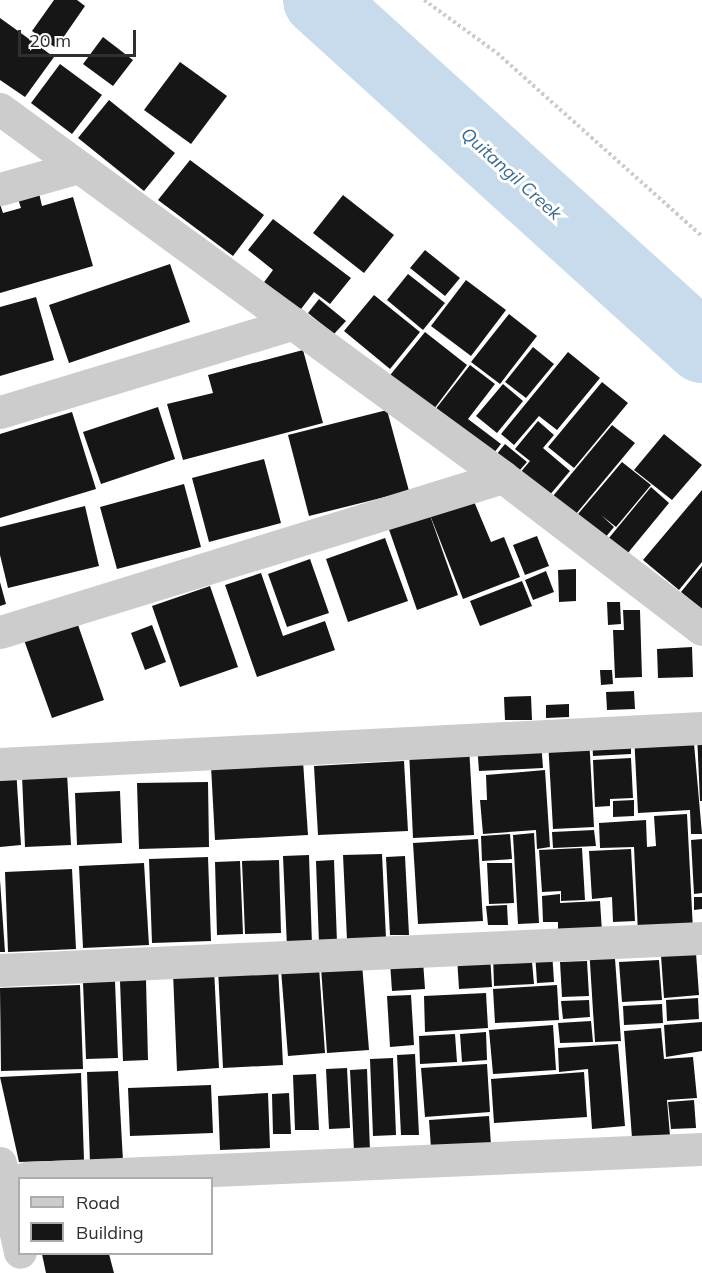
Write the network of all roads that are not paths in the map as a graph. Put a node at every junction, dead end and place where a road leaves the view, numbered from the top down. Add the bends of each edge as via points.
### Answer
1 (0, 109) edge
2 (79, 167) junction
3 (0, 189) edge
4 (294, 323) junction
5 (0, 412) edge
6 (503, 477) junction
7 (702, 629) edge
8 (0, 632) edge
9 (702, 728) edge
10 (0, 764) edge
11 (702, 938) edge
12 (0, 970) edge
13 (702, 1149) edge
14 (13, 1175) edge
15 (18, 1231) edge
16 (20, 1255) edge
17 (24, 1273) edge

1 - 2 street
2 - 3 street
2 - 4 street
4 - 5 street
4 - 6 street
6 - 7 street
6 - 8 street
9 - 10 street
11 - 12 street
13 - 14 street
14 - 15 street
16 - 17 street

